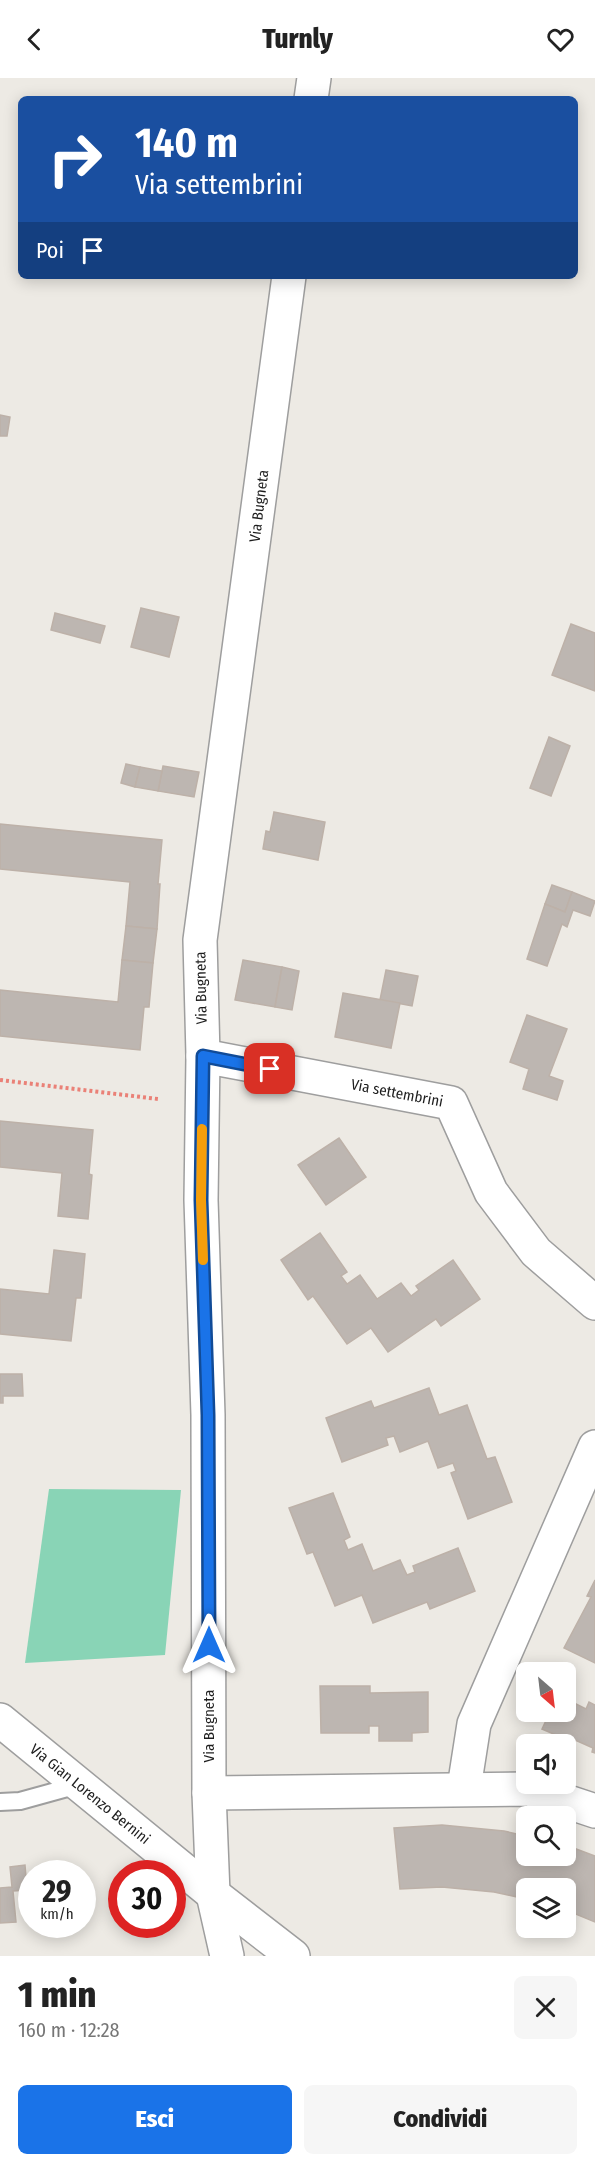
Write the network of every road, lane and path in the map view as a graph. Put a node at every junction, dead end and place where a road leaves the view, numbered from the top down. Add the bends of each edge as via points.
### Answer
1 (314, 78) edge
2 (311, 96) edge
3 (289, 279) edge
4 (203, 1056) junction
5 (0, 1080) edge
6 (158, 1099) dead end
7 (595, 1303) edge
8 (595, 1447) edge
9 (0, 1720) edge
10 (78, 1785) junction
11 (464, 1788) junction
12 (209, 1793) junction
13 (0, 1802) edge
14 (595, 1811) edge
15 (213, 1894) junction
16 (227, 1956) edge
17 (293, 1956) edge

1 - 2 street
3 - 4 street, Via Bugneta via 200,940
4 - 7 street, Via settembrini via 451,1103 491,1192 536,1252
4 - 12 street, Via Bugneta via 201,1200 208,1415
5 - 6 path
8 - 11 street via 474,1724
9 - 10 street, Via Gian Lorenzo Bernini
10 - 13 lane via 20,1801
10 - 15 street, Via Gian Lorenzo Bernini
11 - 12 street
11 - 14 street via 529,1789
12 - 15 street, Via Bugneta
15 - 16 street, Via Bugneta
15 - 17 street, Via Gian Lorenzo Bernini

